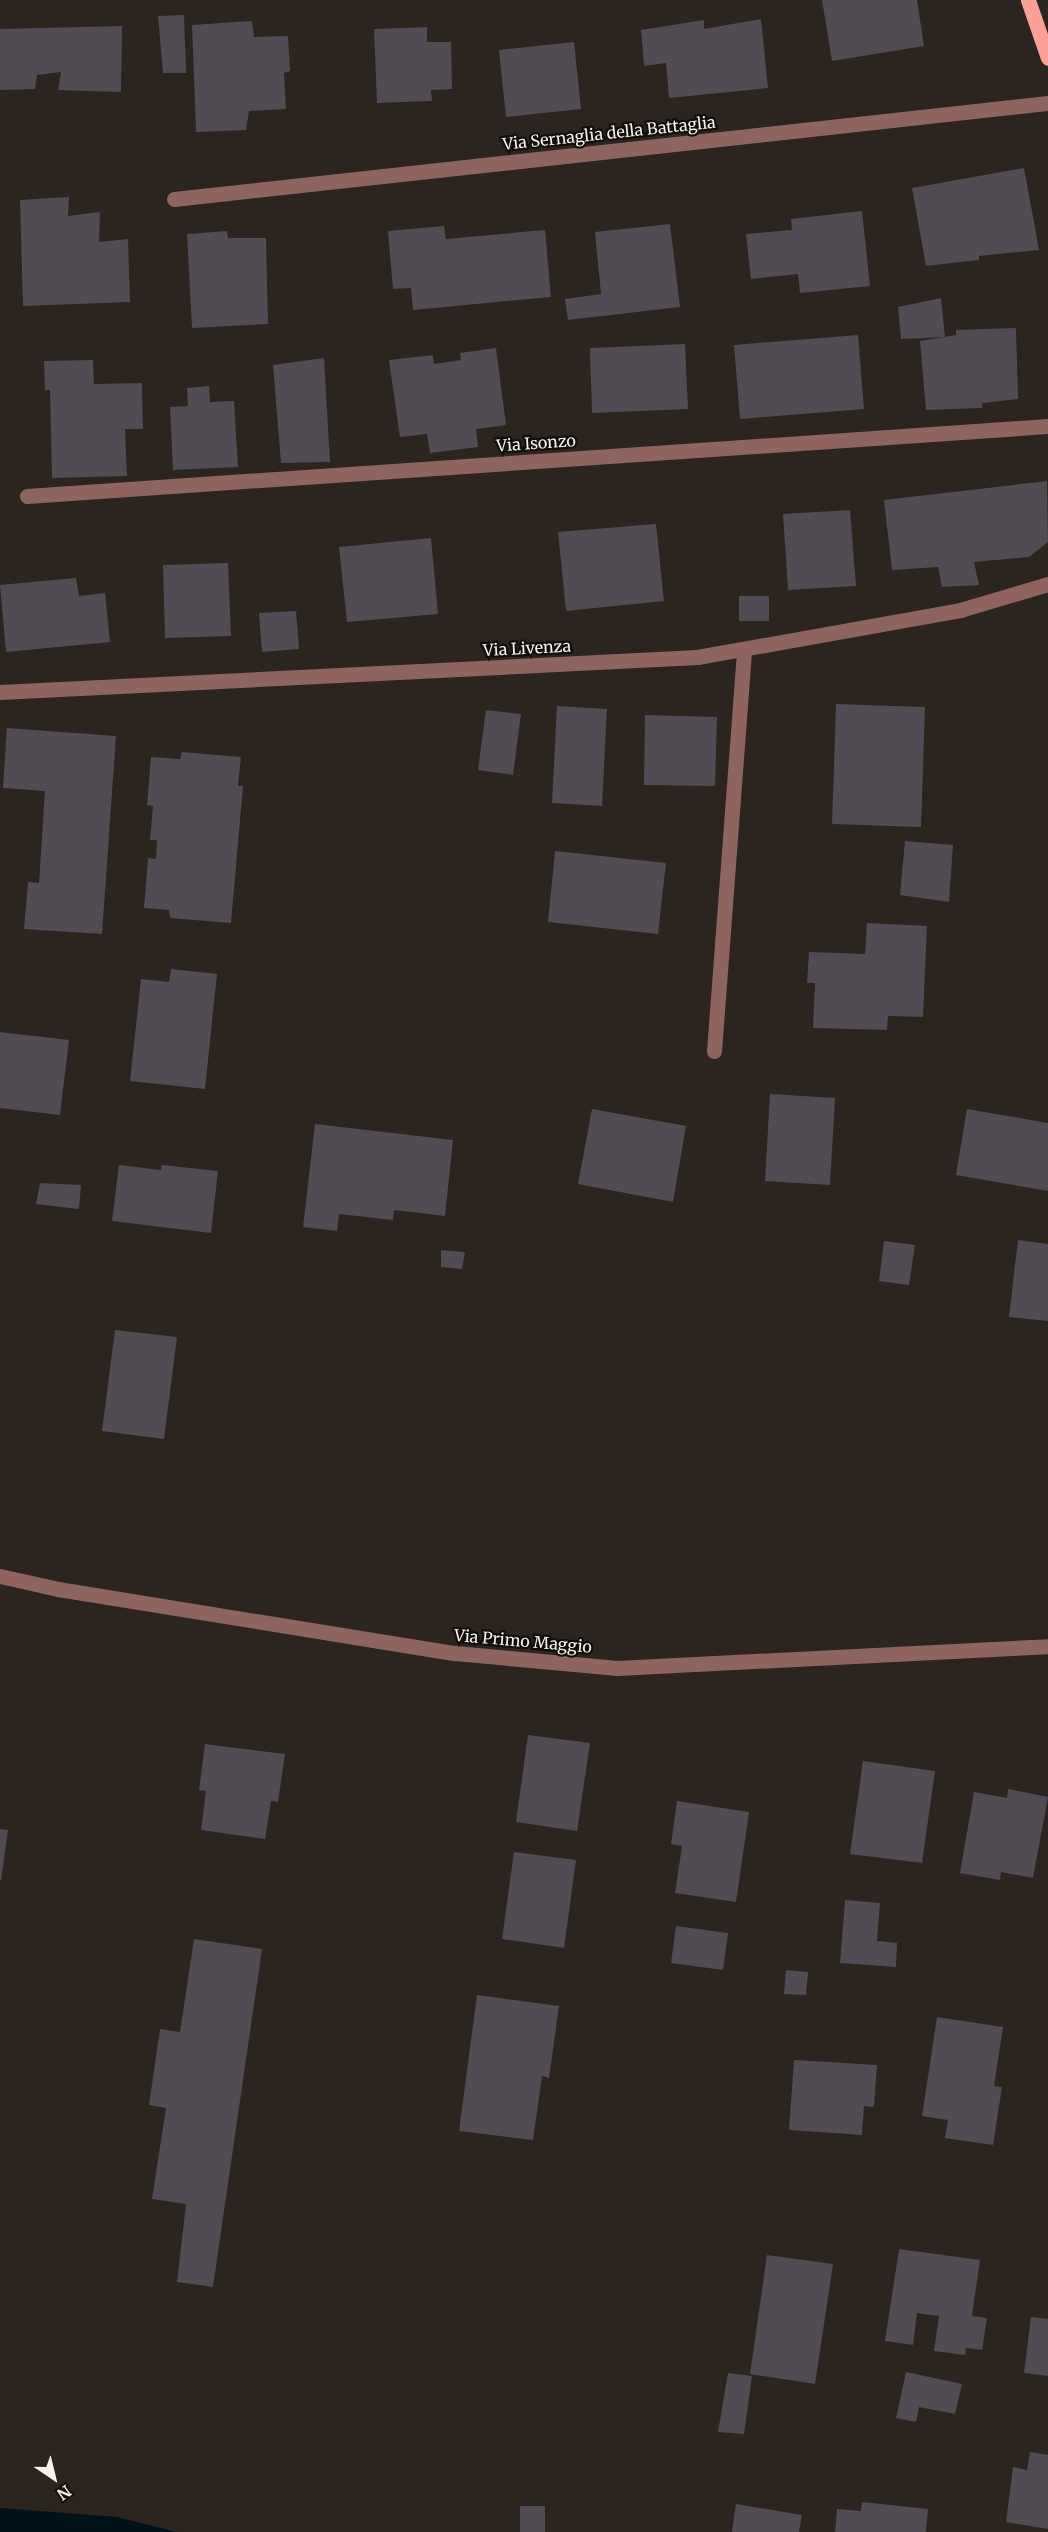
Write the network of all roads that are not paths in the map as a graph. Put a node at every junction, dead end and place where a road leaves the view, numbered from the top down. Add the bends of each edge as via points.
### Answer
1 (1028, 0) edge
2 (1048, 58) edge
3 (1048, 103) edge
4 (174, 199) dead end
5 (1048, 426) edge
6 (27, 496) dead end
7 (1048, 584) edge
8 (744, 649) junction
9 (0, 692) edge
10 (714, 1051) dead end
11 (0, 1576) edge
12 (1048, 1646) edge

1 - 2 main road
3 - 4 street, Via Sernaglia della Battaglia
5 - 6 street, Via Isonzo
7 - 8 street, Via Livenza via 960,610
8 - 9 street, Via Livenza via 698,657
8 - 10 street
11 - 12 street, Via Primo Maggio via 58,1589 455,1653 617,1668

